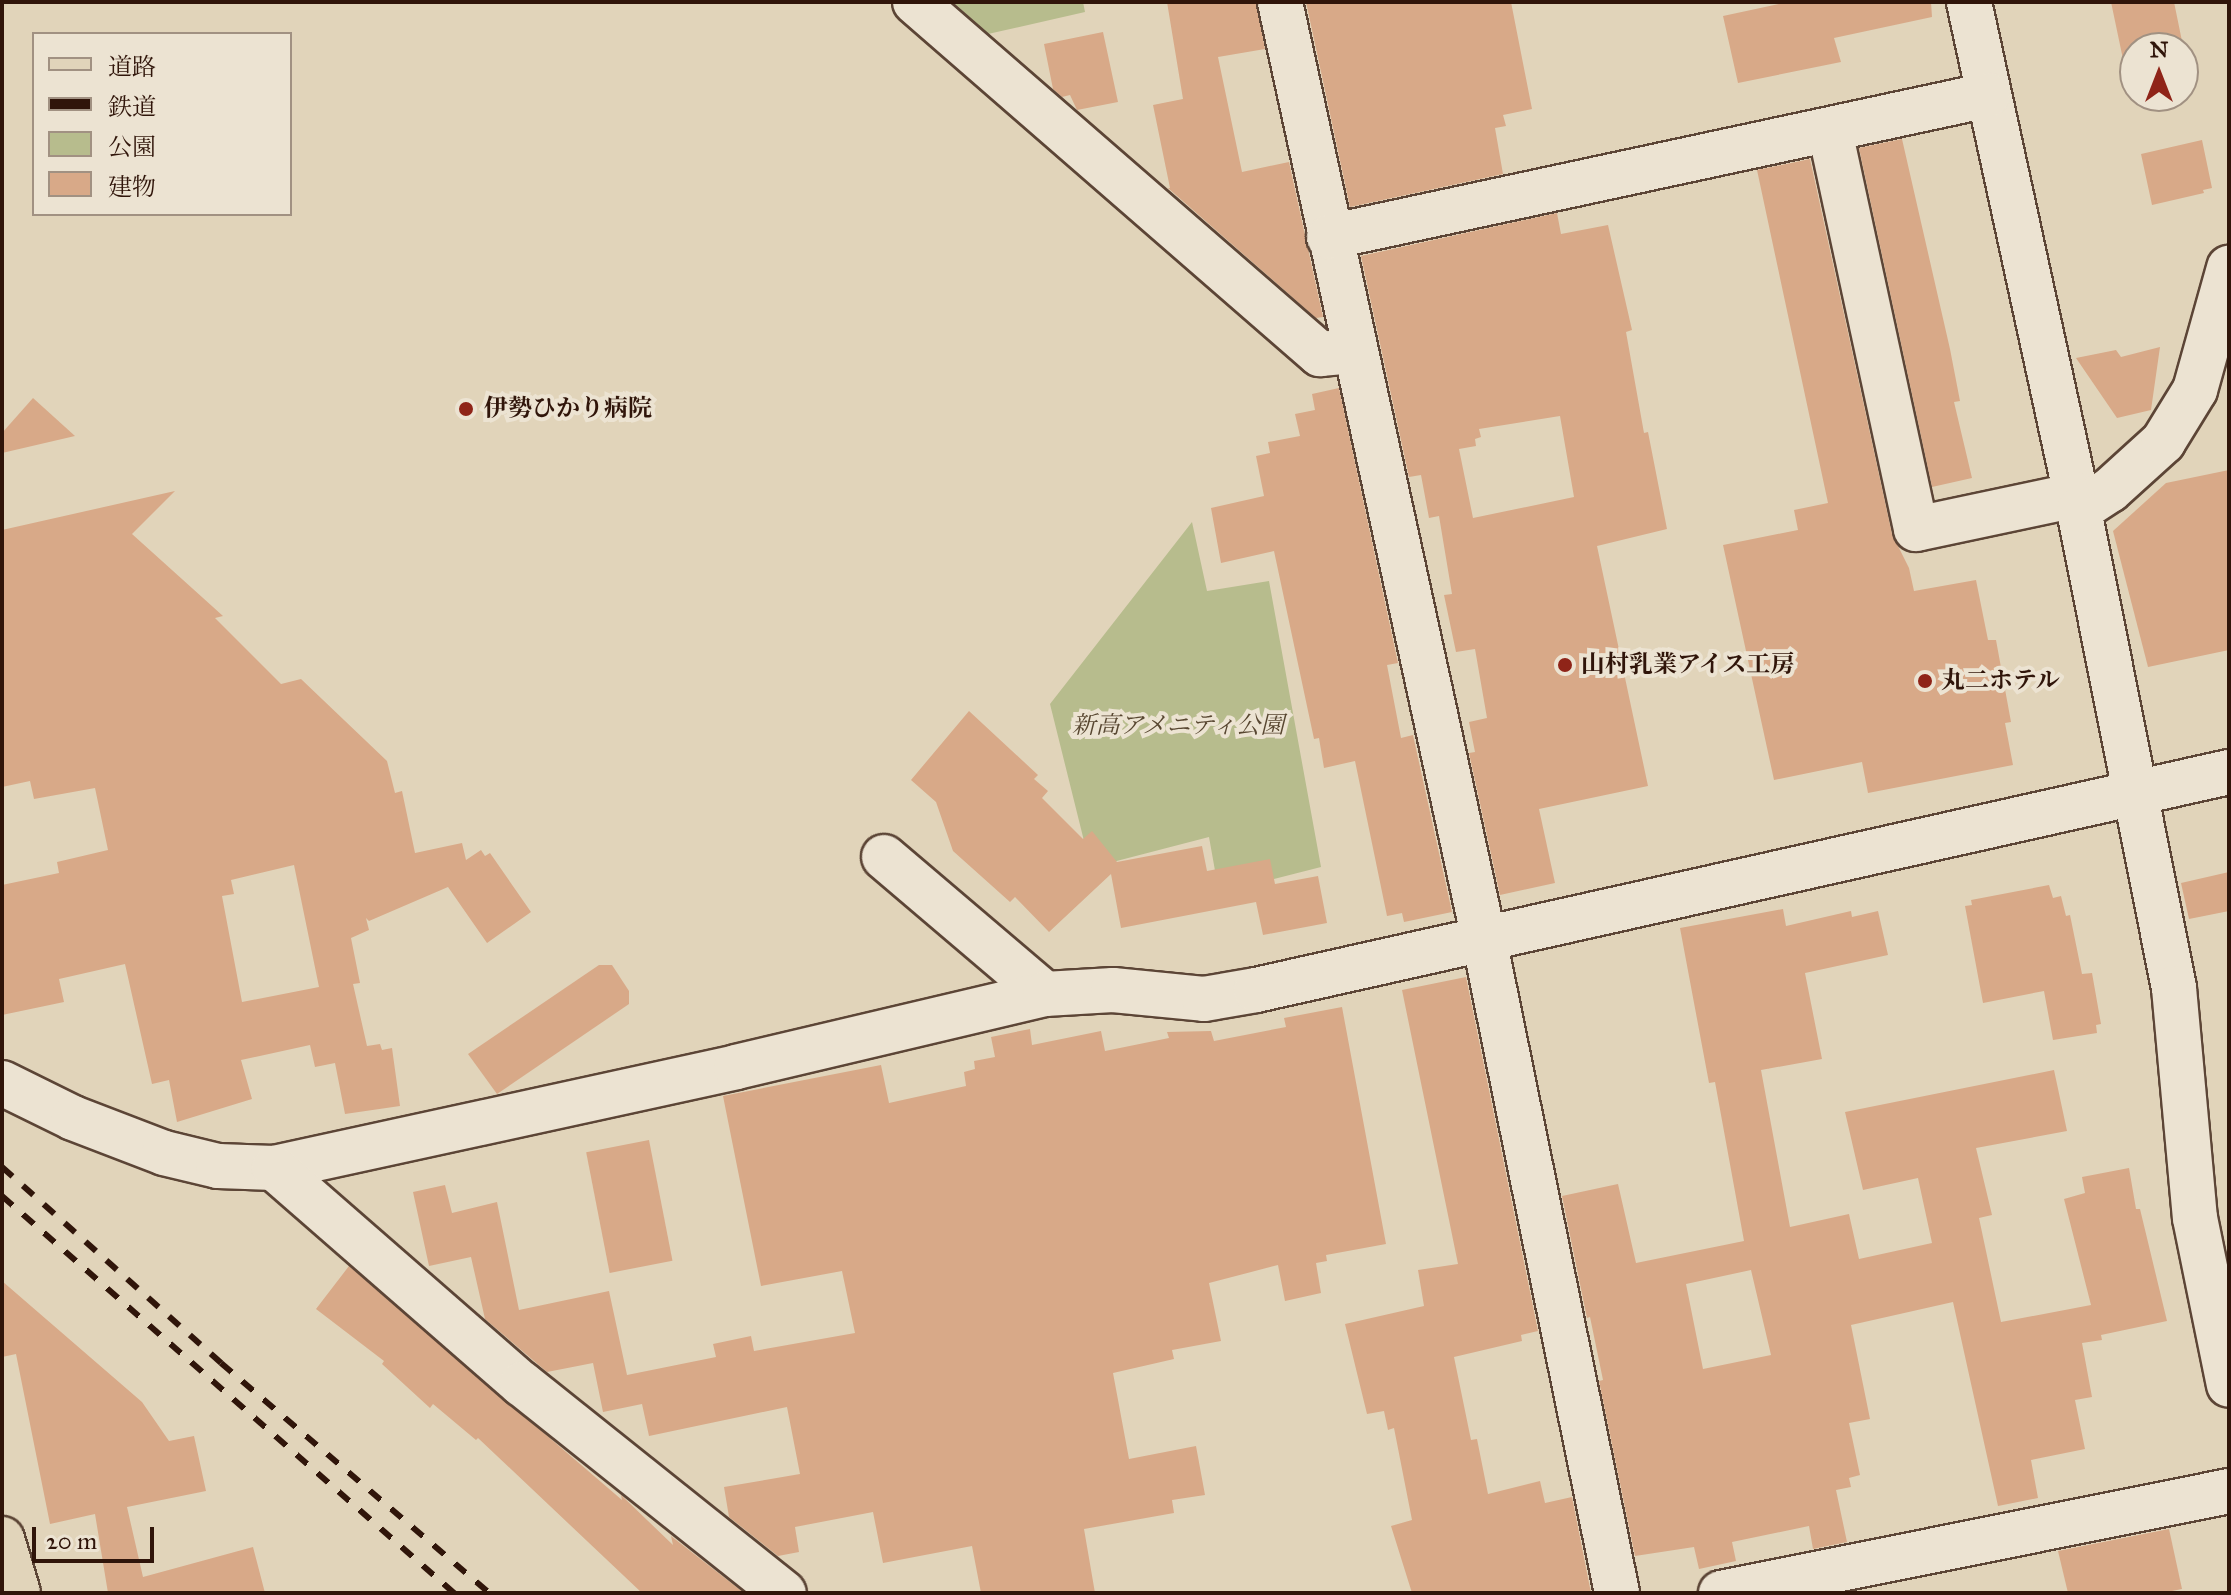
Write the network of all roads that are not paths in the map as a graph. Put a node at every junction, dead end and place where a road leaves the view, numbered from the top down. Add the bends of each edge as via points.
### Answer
1 (915, 2) edge
2 (1280, 2) edge
3 (1969, 2) edge
4 (1988, 95) junction
5 (1830, 131) junction
6 (1329, 237) junction
7 (2229, 268) edge
8 (1354, 351) junction
9 (2077, 502) junction
10 (2229, 772) edge
11 (2137, 792) junction
12 (884, 857) dead end
13 (1484, 939) junction
14 (1045, 994) junction
15 (2, 1083) edge
16 (274, 1168) junction
17 (2229, 1385) edge
18 (2229, 1491) edge
19 (2, 1539) edge
20 (18, 1593) edge
21 (784, 1593) edge
22 (1617, 1593) edge
23 (1721, 1593) edge

1 - 8 street via 1320,354
2 - 6 street
3 - 4 street
4 - 5 street
4 - 9 street
5 - 6 street
5 - 9 street via 1916,529
6 - 8 street
7 - 9 street via 2195,390 2163,442 2110,490
8 - 13 street
9 - 11 street
10 - 11 street
11 - 13 street
11 - 17 street via 2174,988 2195,1218
12 - 14 street
13 - 14 street via 1204,999 1113,990
13 - 22 street
14 - 16 street
15 - 16 street via 164,1153 218,1166
16 - 21 street via 522,1384
18 - 23 street
19 - 20 main road

